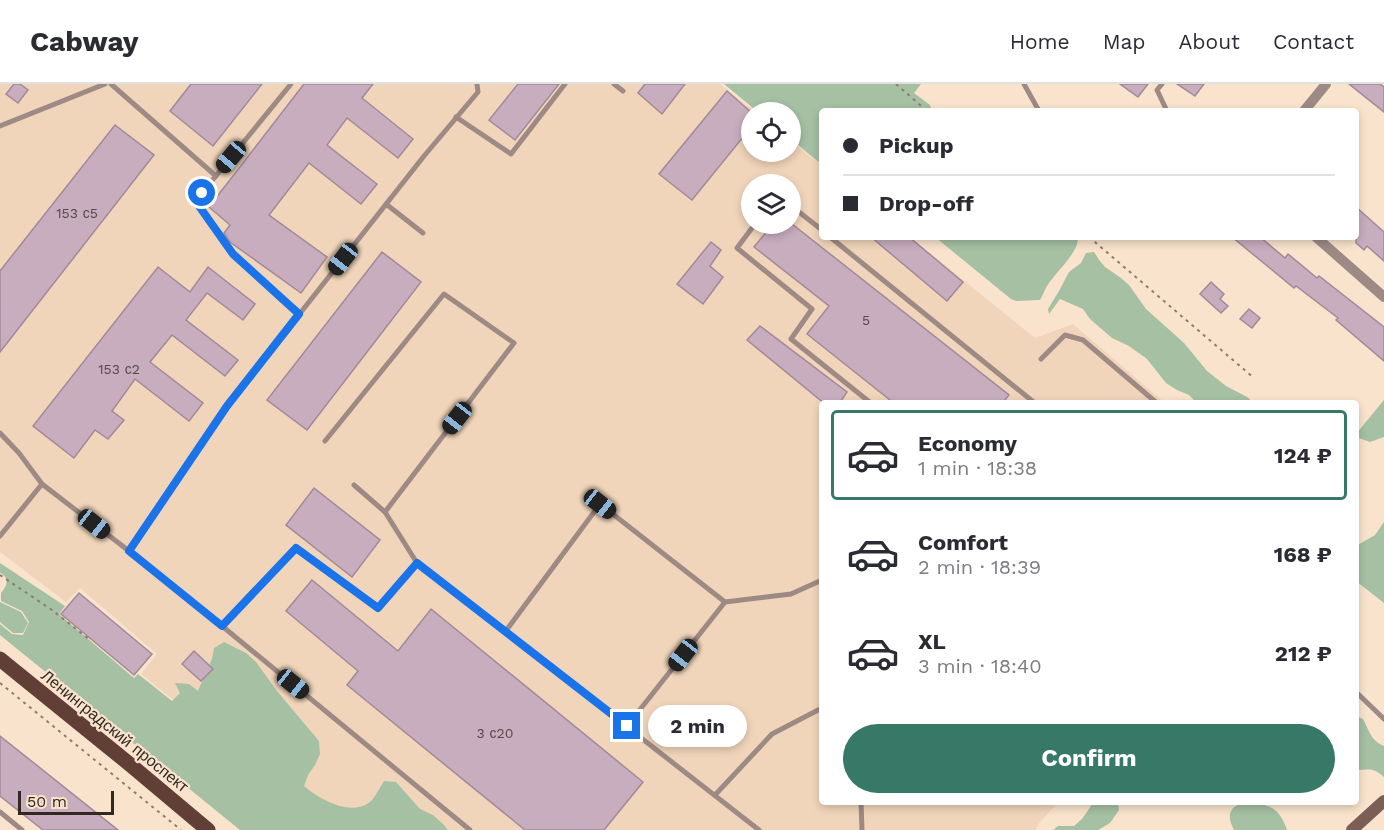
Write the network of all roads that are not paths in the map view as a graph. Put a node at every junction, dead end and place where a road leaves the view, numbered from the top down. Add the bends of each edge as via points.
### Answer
1 (105, 84) edge
2 (111, 84) edge
3 (291, 84) edge
4 (477, 84) edge
5 (565, 84) edge
6 (614, 84) edge
7 (1024, 84) edge
8 (1162, 84) edge
9 (1326, 84) edge
10 (623, 91) dead end
11 (1037, 108) edge
12 (1166, 108) edge
13 (1306, 108) edge
14 (456, 117) junction
15 (0, 126) edge
16 (216, 176) junction
17 (386, 204) junction
18 (801, 214) edge
19 (819, 228) edge
20 (423, 233) dead end
21 (748, 234) edge
22 (834, 240) edge
23 (1319, 240) edge
24 (1384, 297) edge
25 (299, 314) junction
26 (1041, 359) dead end
27 (868, 400) edge
28 (1031, 400) edge
29 (1153, 400) edge
30 (0, 433) edge
31 (325, 441) dead end
32 (42, 484) junction
33 (354, 485) dead end
34 (385, 512) junction
35 (0, 536) edge
36 (129, 551) junction
37 (417, 563) junction
38 (819, 581) edge
39 (724, 602) junction
40 (222, 626) junction
41 (505, 632) junction
42 (0, 659) edge
43 (1359, 695) edge
44 (819, 710) edge
45 (1384, 718) edge
46 (627, 726) junction
47 (716, 795) junction
48 (1384, 801) edge
49 (861, 805) edge
50 (0, 812) edge
51 (22, 830) edge
52 (208, 830) edge
53 (470, 830) edge
54 (759, 830) edge
55 (862, 830) edge
56 (1352, 830) edge

1 - 15 lane
2 - 16 lane
3 - 16 lane
4 - 14 lane via 478,92
5 - 14 lane via 511,154
6 - 10 lane
7 - 11 lane
8 - 12 lane via 1157,90
9 - 13 street
14 - 17 lane
16 - 25 lane via 202,193 199,206 233,254
17 - 20 lane
17 - 25 lane
18 - 19 lane
21 - 27 lane via 737,248 812,309 790,339
22 - 28 lane
23 - 24 street
25 - 36 lane via 227,406
26 - 29 lane via 1065,335 1083,340
30 - 32 lane
31 - 34 lane via 444,294 514,343
32 - 35 lane
32 - 36 lane
33 - 34 lane
34 - 37 lane
36 - 40 lane
37 - 40 lane via 378,608 296,548
37 - 41 lane
38 - 39 lane via 790,594
39 - 41 lane via 600,504
39 - 46 lane
40 - 53 lane
41 - 46 lane
42 - 52 main road, Ленинградский проспект
43 - 45 lane
44 - 47 lane via 772,734
46 - 47 lane
47 - 54 lane
48 - 56 street
49 - 55 lane
50 - 51 lane

